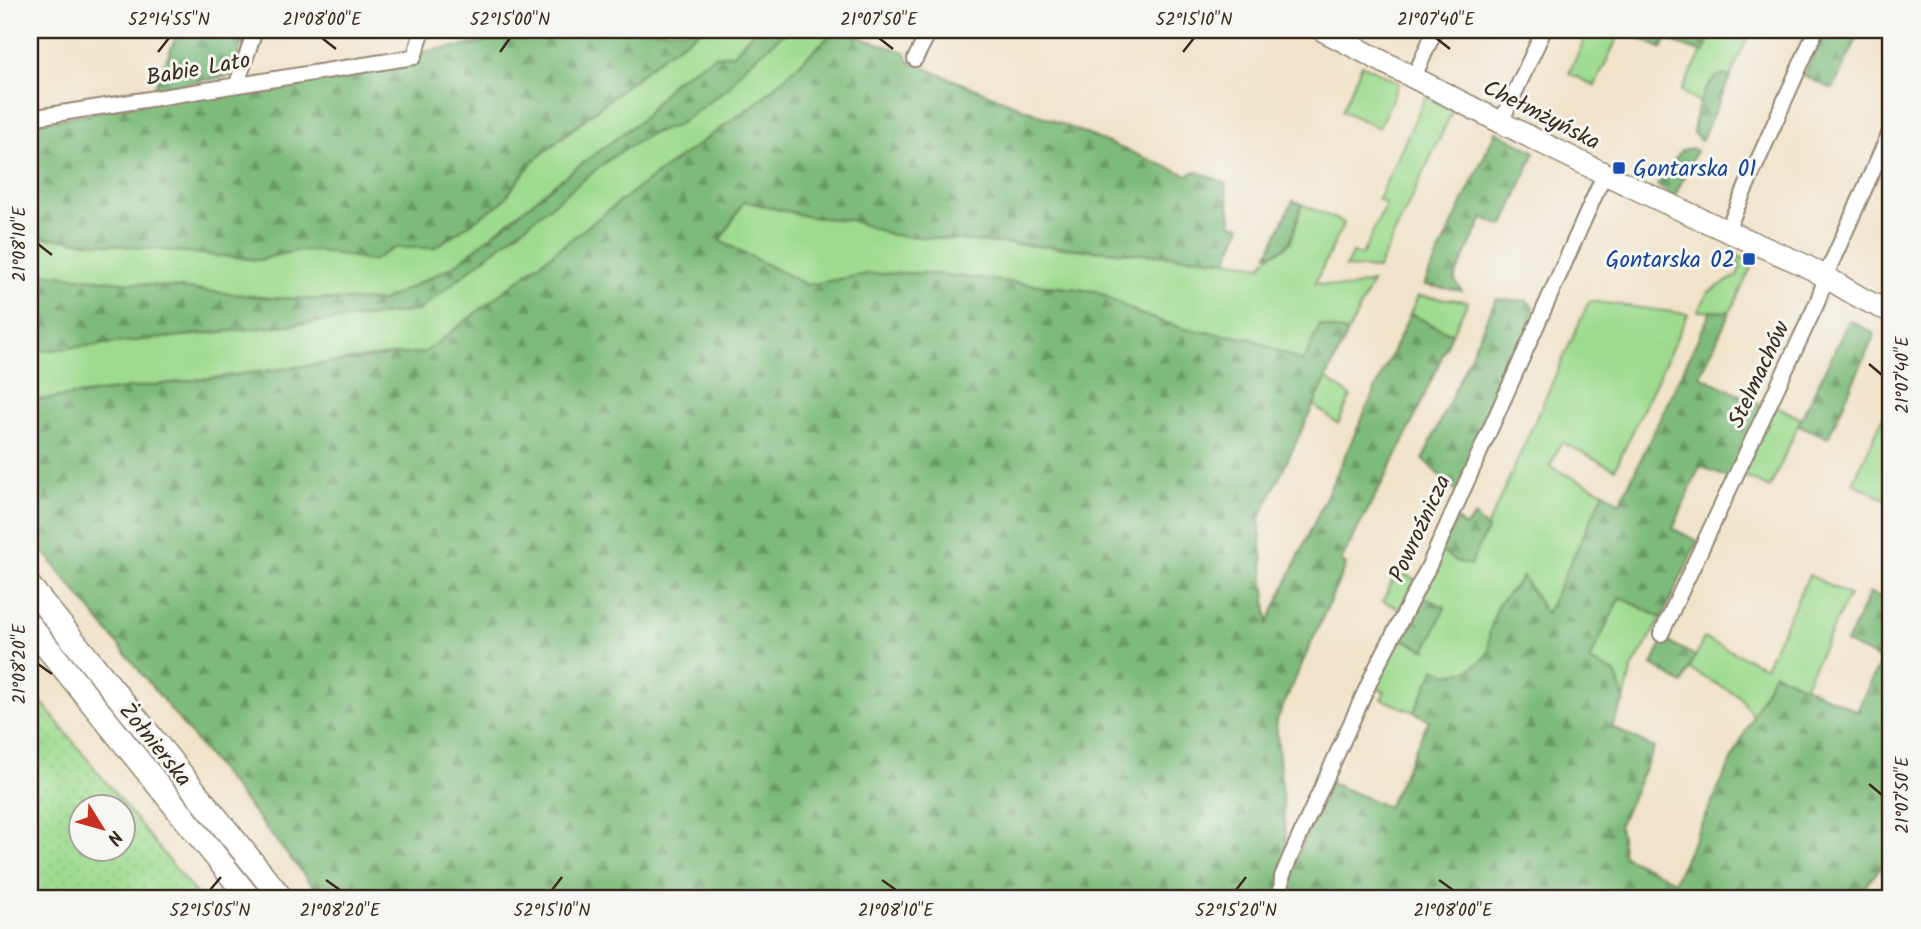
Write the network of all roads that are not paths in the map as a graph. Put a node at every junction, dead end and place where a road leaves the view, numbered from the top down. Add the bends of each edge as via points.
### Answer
1 (255, 30) edge
2 (423, 30) edge
3 (930, 30) edge
4 (1322, 30) edge
5 (1435, 30) edge
6 (1545, 30) edge
7 (1816, 30) edge
8 (915, 59) dead end
9 (1414, 77) junction
10 (237, 84) junction
11 (30, 118) edge
12 (1501, 122) junction
13 (1891, 130) edge
14 (1604, 175) junction
15 (1726, 232) junction
16 (1826, 276) junction
17 (1891, 311) edge
18 (30, 587) edge
19 (30, 626) edge
20 (1661, 635) dead end
21 (250, 899) edge
22 (282, 899) edge
23 (1281, 899) edge

1 - 10 street
2 - 10 street, Babie Lato via 415,57
3 - 8 street
4 - 9 street, Chełmżyńska
5 - 9 street
6 - 12 street
7 - 15 street
9 - 12 street, Chełmżyńska
10 - 11 street, Babie Lato
12 - 14 street, Chełmżyńska
13 - 16 street, Stelmachów
14 - 15 street, Chełmżyńska
14 - 23 street, Powroźnicza via 1428,568 1375,670 1289,860
15 - 16 street, Chełmżyńska
16 - 17 street, Chełmżyńska
16 - 20 street, Stelmachów
18 - 22 main road, Żołnierska
19 - 21 main road, Żołnierska

